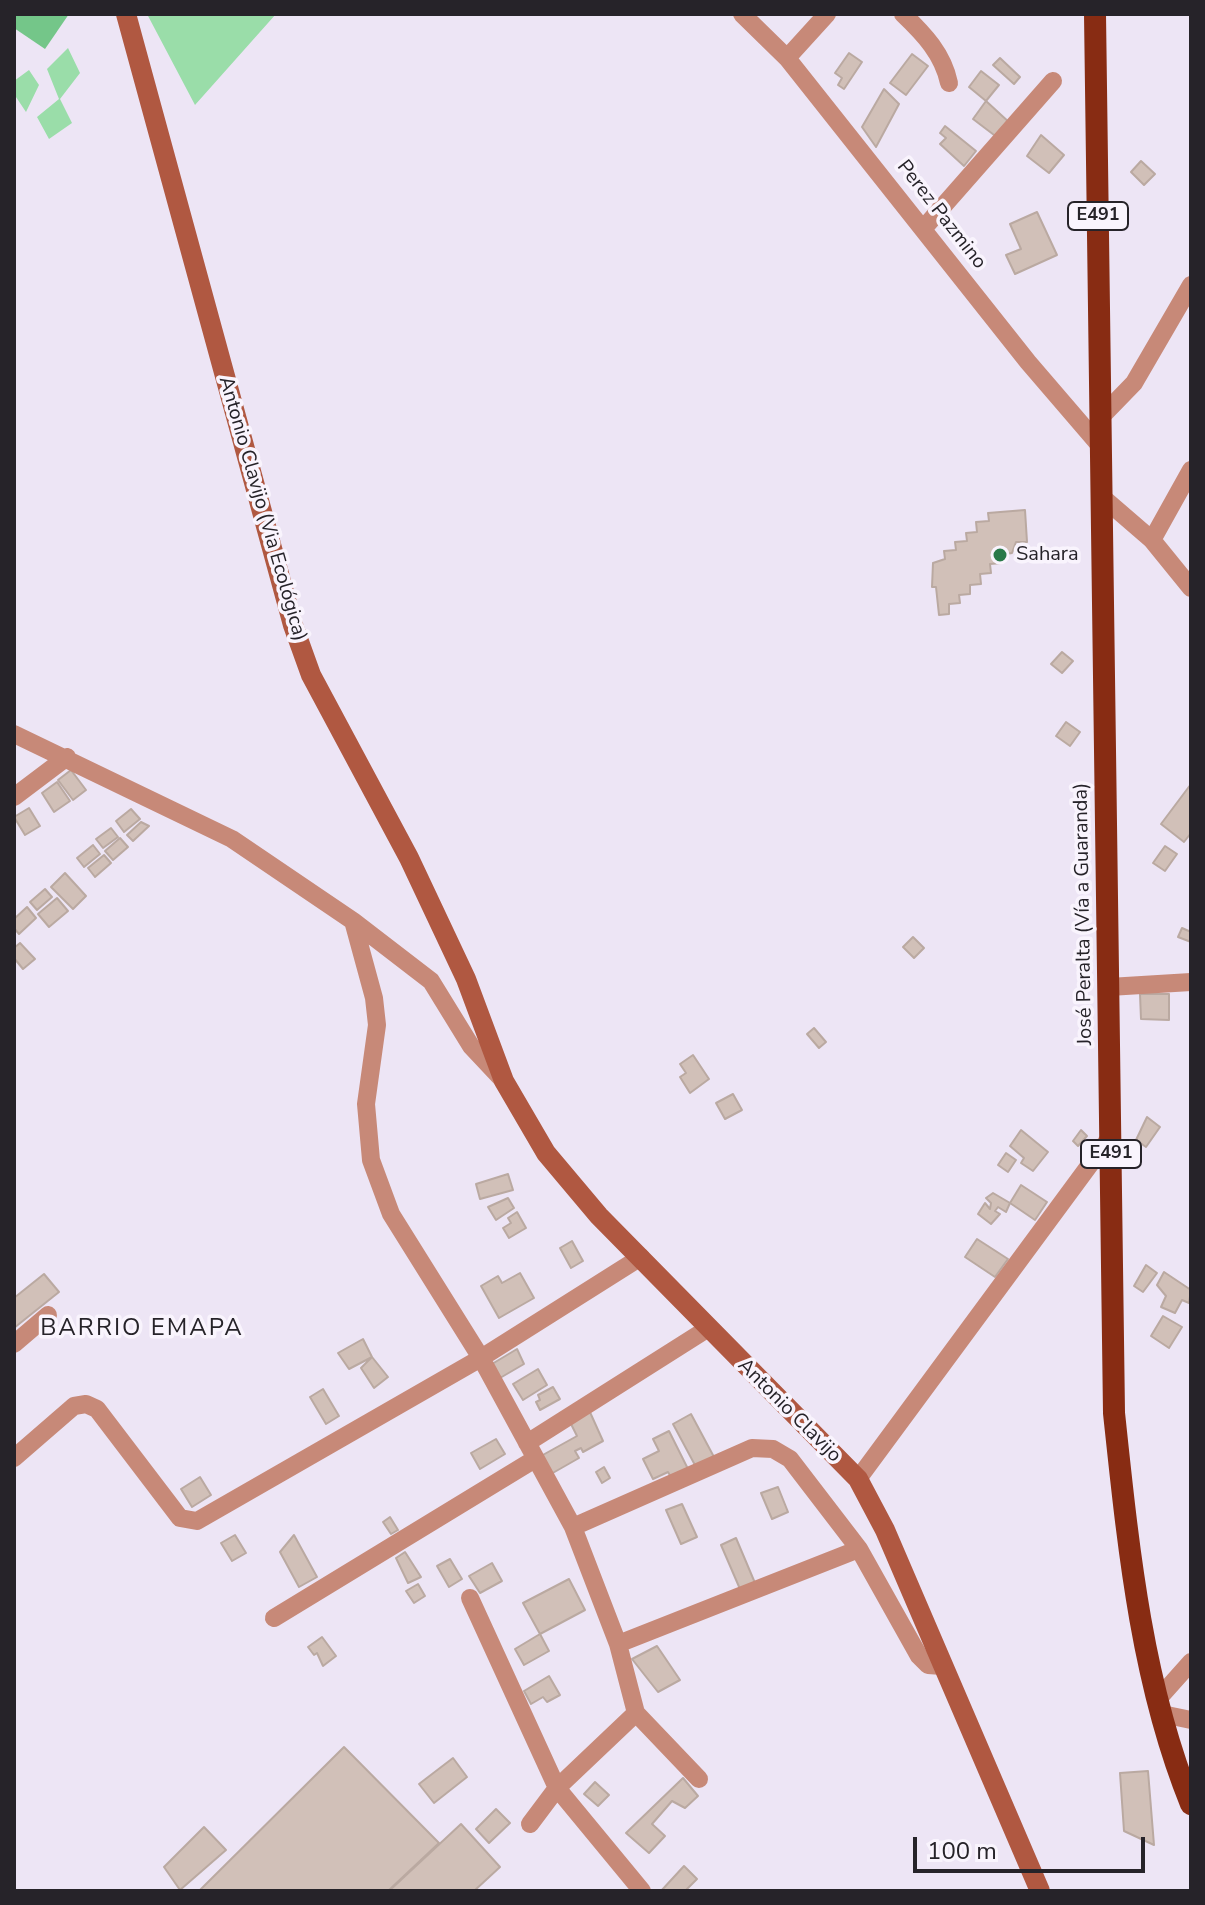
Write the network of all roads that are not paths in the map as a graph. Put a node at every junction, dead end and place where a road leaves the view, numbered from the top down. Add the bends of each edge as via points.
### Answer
1 (126, 14) edge
2 (742, 14) edge
3 (827, 14) edge
4 (903, 14) edge
5 (1095, 14) edge
6 (787, 58) junction
7 (1053, 81) dead end
8 (949, 83) dead end
9 (923, 229) junction
10 (1191, 285) edge
11 (1101, 417) junction
12 (1101, 447) junction
13 (1191, 470) edge
14 (1101, 496) junction
15 (1152, 540) junction
16 (1191, 588) edge
17 (14, 734) edge
18 (67, 757) junction
19 (14, 797) edge
20 (353, 921) junction
21 (466, 979) joint
22 (1191, 982) edge
23 (1109, 987) junction
24 (504, 1081) junction
25 (1111, 1136) junction
26 (641, 1257) junction
27 (48, 1315) dead end
28 (707, 1329) junction
29 (14, 1344) edge
30 (481, 1358) junction
31 (531, 1451) junction
32 (14, 1458) edge
33 (858, 1479) junction
34 (573, 1527) junction
35 (859, 1549) junction
36 (470, 1598) dead end
37 (274, 1618) dead end
38 (618, 1644) junction
39 (1191, 1662) edge
40 (942, 1666) junction
41 (1160, 1706) junction
42 (636, 1713) junction
43 (1191, 1720) edge
44 (699, 1779) dead end
45 (557, 1788) junction
46 (1191, 1804) edge
47 (530, 1824) dead end
48 (642, 1891) edge
49 (1040, 1891) edge

1 - 21 main road, Antonio Clavijo (Via Ecológica) via 293,625 311,675 409,858
2 - 6 street, Perez Pazmino
3 - 6 street
4 - 8 street via 931,44
5 - 11 highway, José Peralta (Vía a Guaranda) / E491
6 - 9 street, Perez Pazmino
7 - 9 street
9 - 12 street, Perez Pazmino
10 - 11 street via 1134,383
11 - 12 highway, José Peralta (Vía a Guaranda) / E491
12 - 14 highway, José Peralta (Vía a Guaranda) / E491
13 - 15 street
14 - 15 street
14 - 23 highway, José Peralta (Vía a Guaranda) / E491
15 - 16 street
17 - 18 street
18 - 19 street
18 - 20 street via 232,839
20 - 24 street via 431,981 471,1046
20 - 30 street via 377,1025 366,1104 371,1160 391,1214
21 - 24 main road, Antonio Clavijo
22 - 23 street
23 - 25 highway, José Peralta (Vía a Guaranda) / E491
24 - 26 main road, Antonio Clavijo via 546,1153
25 - 33 street
25 - 41 highway, José Peralta (Vía a Guaranda) / E491 via 1114,1413 1128,1541
26 - 28 main road, Antonio Clavijo
26 - 30 street
27 - 29 street
28 - 31 street
28 - 33 main road, Antonio Clavijo
30 - 31 street
30 - 32 street via 197,1521 180,1518 97,1409 86,1404 74,1406
31 - 34 street
31 - 37 street
33 - 40 main road, Antonio Clavijo
34 - 35 street via 752,1448 773,1449 790,1459
34 - 38 street
35 - 38 street
35 - 40 street via 919,1656 928,1665
36 - 45 street
38 - 42 street
39 - 41 street
40 - 49 main road, Antonio Clavijo
41 - 43 street
41 - 46 highway, José Peralta (Vía a Guaranda) / E491
42 - 44 street
42 - 45 street
45 - 47 street
45 - 48 street

